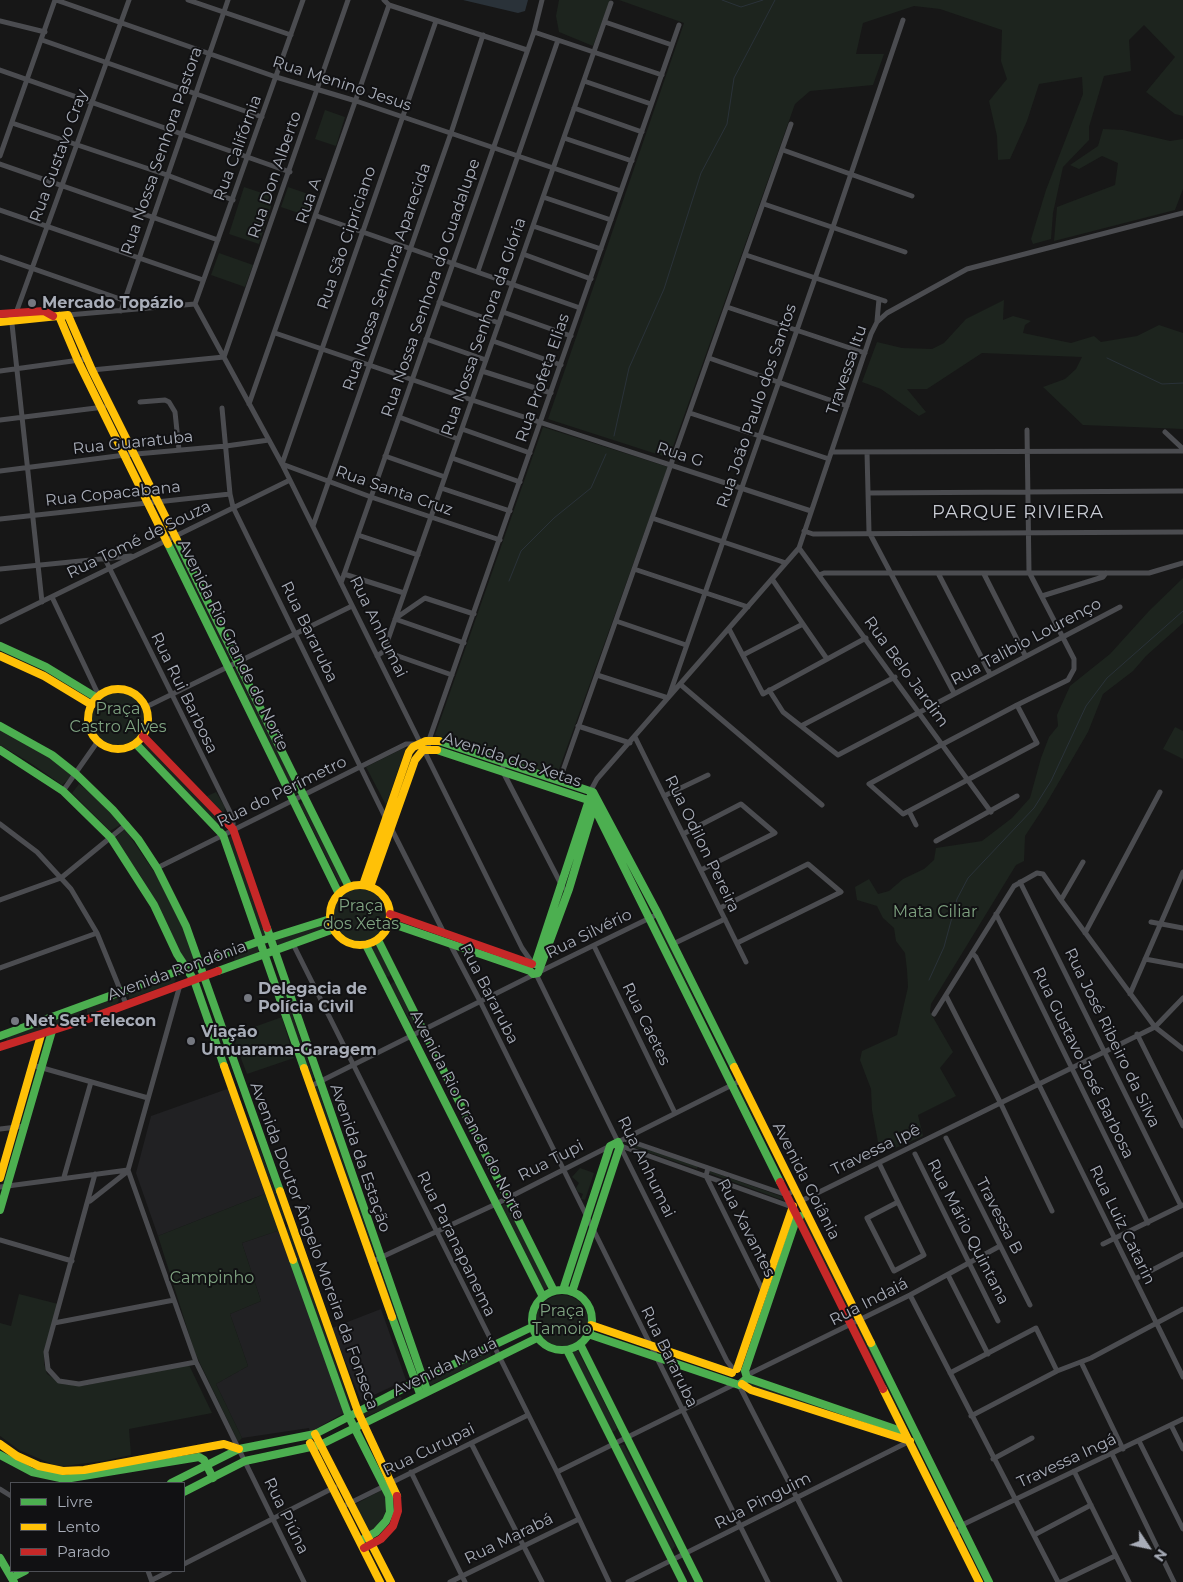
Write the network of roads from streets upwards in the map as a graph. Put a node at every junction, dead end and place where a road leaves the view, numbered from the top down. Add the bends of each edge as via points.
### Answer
1 (56, 0) edge
2 (129, 0) edge
3 (188, 0) edge
4 (228, 0) edge
5 (303, 0) edge
6 (348, 0) edge
7 (384, 0) edge
8 (542, 0) edge
9 (611, 3) dead end
10 (389, 5) junction
11 (224, 13) junction
12 (903, 20) dead end
13 (0, 21) edge
14 (436, 21) junction
15 (121, 22) junction
16 (605, 22) junction
17 (679, 25) dead end
18 (44, 32) junction
19 (534, 32) junction
20 (291, 35) junction
21 (483, 35) junction
22 (42, 40) junction
23 (558, 40) junction
24 (672, 45) junction
25 (527, 50) junction
26 (594, 52) junction
27 (209, 54) junction
28 (106, 63) junction
29 (0, 70) edge
30 (662, 75) junction
31 (276, 77) junction
32 (27, 81) junction
33 (584, 81) junction
34 (318, 89) junction
35 (195, 95) junction
36 (356, 101) junction
37 (92, 103) junction
38 (651, 104) junction
39 (574, 108) junction
40 (262, 117) junction
41 (403, 117) junction
42 (12, 123) junction
43 (791, 124) dead end
44 (642, 132) junction
45 (451, 133) junction
46 (181, 135) junction
47 (564, 138) junction
48 (76, 144) junction
49 (493, 147) junction
50 (783, 150) junction
51 (0, 156) edge
52 (518, 156) junction
53 (248, 158) junction
54 (632, 162) junction
55 (0, 164) edge
56 (554, 168) junction
57 (290, 172) junction
58 (852, 173) junction
59 (167, 175) junction
60 (62, 185) junction
61 (621, 191) junction
62 (912, 196) dead end
63 (543, 197) junction
64 (233, 200) junction
65 (764, 204) junction
66 (0, 210) edge
67 (1183, 213) edge
68 (152, 216) junction
69 (317, 216) junction
70 (611, 220) junction
71 (48, 226) junction
72 (533, 226) junction
73 (833, 227) junction
74 (363, 232) junction
75 (218, 240) junction
76 (411, 248) junction
77 (601, 249) junction
78 (905, 252) dead end
79 (523, 254) junction
80 (746, 255) junction
81 (0, 257) edge
82 (137, 258) junction
83 (453, 264) junction
84 (33, 268) junction
85 (478, 271) junction
86 (816, 278) junction
87 (591, 279) junction
88 (204, 280) junction
89 (513, 283) junction
90 (123, 300) junction
91 (439, 302) junction
92 (195, 304) junction
93 (727, 307) junction
94 (580, 308) junction
95 (120, 311) junction
96 (503, 312) junction
97 (0, 314) edge
98 (15, 316) junction
99 (60, 316) junction
100 (0, 322) edge
101 (877, 322) junction
102 (499, 323) junction
103 (797, 330) junction
104 (276, 333) junction
105 (571, 336) junction
106 (426, 339) junction
107 (493, 341) junction
108 (322, 348) junction
109 (865, 353) junction
110 (224, 357) junction
111 (709, 358) junction
112 (87, 359) junction
113 (486, 360) junction
114 (78, 361) junction
115 (370, 364) junction
116 (560, 365) junction
117 (17, 369) junction
118 (92, 370) junction
119 (0, 371) edge
120 (482, 371) junction
121 (412, 379) junction
122 (779, 382) junction
123 (551, 393) junction
124 (472, 400) junction
125 (140, 402) dead end
126 (249, 404) junction
127 (110, 406) junction
128 (847, 406) junction
129 (101, 407) junction
130 (222, 408) dead end
131 (690, 413) junction
132 (399, 417) junction
133 (23, 418) junction
134 (0, 420) edge
135 (540, 423) junction
136 (462, 429) junction
137 (1027, 430) dead end
138 (1165, 432) dead end
139 (760, 435) junction
140 (458, 439) junction
141 (269, 440) junction
142 (226, 446) junction
143 (178, 450) junction
144 (1183, 450) edge
145 (1027, 451) junction
146 (831, 452) junction
147 (867, 452) junction
148 (530, 453) junction
149 (134, 454) junction
150 (125, 455) junction
151 (385, 456) junction
152 (452, 458) junction
153 (829, 459) junction
154 (282, 464) junction
155 (671, 465) junction
156 (28, 468) junction
157 (0, 471) edge
158 (445, 477) junction
159 (290, 480) junction
160 (328, 482) junction
161 (520, 482) junction
162 (441, 488) junction
163 (741, 488) junction
164 (1183, 491) edge
165 (1028, 492) junction
166 (868, 493) junction
167 (230, 494) junction
168 (371, 497) junction
169 (157, 501) junction
170 (148, 502) junction
171 (233, 507) junction
172 (510, 511) junction
173 (811, 511) junction
174 (33, 516) junction
175 (431, 517) junction
176 (652, 518) junction
177 (0, 520) edge
178 (313, 526) junction
179 (804, 531) junction
180 (869, 532) junction
181 (1028, 532) junction
182 (1183, 532) edge
183 (175, 535) junction
184 (358, 535) junction
185 (166, 540) junction
186 (500, 540) junction
187 (723, 541) junction
188 (799, 548) junction
189 (418, 555) junction
190 (137, 556) junction
191 (105, 559) junction
192 (786, 563) junction
193 (1183, 563) edge
194 (38, 565) junction
195 (110, 569) junction
196 (634, 569) junction
197 (0, 570) edge
198 (1029, 572) junction
199 (890, 573) junction
200 (938, 573) junction
201 (1106, 573) junction
202 (344, 574) junction
203 (984, 574) junction
204 (819, 576) junction
205 (772, 579) junction
206 (341, 583) junction
207 (404, 593) junction
208 (705, 593) junction
209 (1042, 596) junction
210 (52, 597) junction
211 (42, 602) junction
212 (352, 606) junction
213 (748, 607) junction
214 (1120, 607) dead end
215 (474, 614) junction
216 (395, 619) junction
217 (616, 621) junction
218 (0, 622) edge
219 (803, 624) junction
220 (729, 629) junction
221 (296, 634) junction
222 (1062, 636) junction
223 (866, 638) junction
224 (464, 643) junction
225 (686, 645) junction
226 (0, 646) edge
227 (384, 651) junction
228 (1025, 655) junction
229 (0, 656) edge
230 (377, 656) junction
231 (743, 656) junction
232 (827, 659) junction
233 (238, 661) junction
234 (227, 666) junction
235 (990, 674) junction
236 (452, 675) junction
237 (596, 675) junction
238 (895, 678) junction
239 (681, 684) junction
240 (770, 690) junction
241 (954, 693) junction
242 (170, 695) junction
243 (98, 697) junction
244 (668, 698) junction
245 (92, 705) junction
246 (1017, 706) junction
247 (146, 707) junction
248 (920, 711) junction
249 (0, 726) edge
250 (578, 726) junction
251 (801, 726) junction
252 (143, 736) junction
253 (635, 737) junction
254 (430, 740) junction
255 (98, 742) junction
256 (630, 743) junction
257 (136, 744) junction
258 (943, 744) junction
259 (424, 748) junction
260 (0, 750) edge
261 (504, 761) junction
262 (360, 767) junction
263 (502, 770) junction
264 (76, 774) junction
265 (708, 775) dead end
266 (560, 779) junction
267 (968, 779) junction
268 (63, 791) junction
269 (1160, 792) dead end
270 (303, 794) junction
271 (664, 796) junction
272 (1017, 796) dead end
273 (592, 798) junction
274 (293, 799) junction
275 (822, 805) dead end
276 (908, 811) junction
277 (991, 812) junction
278 (386, 818) junction
279 (600, 818) junction
280 (590, 822) junction
281 (0, 824) edge
282 (127, 824) junction
283 (916, 825) dead end
284 (390, 827) junction
285 (233, 830) junction
286 (683, 834) junction
287 (223, 835) junction
288 (111, 838) junction
289 (936, 841) dead end
290 (1083, 862) dead end
291 (157, 868) junction
292 (701, 870) junction
293 (1183, 872) edge
294 (61, 878) junction
295 (1020, 882) junction
296 (366, 886) junction
297 (349, 887) junction
298 (565, 888) junction
299 (339, 894) junction
300 (0, 900) edge
301 (1061, 900) junction
302 (720, 908) junction
303 (658, 914) junction
304 (996, 914) junction
305 (390, 918) junction
306 (330, 919) junction
307 (649, 919) junction
308 (725, 919) junction
309 (1151, 922) dead end
310 (1160, 924) junction
311 (1183, 928) edge
312 (334, 929) junction
313 (1085, 932) junction
314 (96, 933) junction
315 (444, 933) junction
316 (269, 938) junction
317 (378, 940) junction
318 (260, 941) junction
319 (449, 943) junction
320 (737, 943) junction
321 (293, 944) junction
322 (673, 944) junction
323 (366, 945) junction
324 (594, 946) junction
325 (273, 951) junction
326 (972, 953) junction
327 (264, 954) junction
328 (1145, 959) junction
329 (746, 962) dead end
330 (200, 963) junction
331 (1183, 966) edge
332 (0, 968) edge
333 (187, 969) junction
334 (535, 969) junction
335 (204, 976) junction
336 (396, 977) junction
337 (194, 980) junction
338 (384, 983) junction
339 (180, 985) junction
340 (122, 992) junction
341 (1130, 994) junction
342 (946, 996) junction
343 (1183, 998) edge
344 (480, 1001) junction
345 (126, 1004) junction
346 (84, 1006) junction
347 (700, 1012) junction
348 (934, 1014) dead end
349 (88, 1019) junction
350 (1155, 1027) junction
351 (52, 1031) junction
352 (423, 1031) junction
353 (1137, 1034) junction
354 (41, 1035) junction
355 (0, 1037) edge
356 (412, 1037) junction
357 (2, 1047) edge
358 (1183, 1049) edge
359 (1104, 1050) junction
360 (229, 1062) junction
361 (32, 1065) junction
362 (353, 1067) junction
363 (1070, 1067) junction
364 (41, 1068) junction
365 (740, 1081) junction
366 (92, 1082) junction
367 (320, 1083) junction
368 (1038, 1083) junction
369 (732, 1085) junction
370 (311, 1086) junction
371 (148, 1098) junction
372 (1000, 1102) junction
373 (675, 1113) junction
374 (25, 1126) junction
375 (1183, 1126) edge
376 (14, 1127) junction
377 (0, 1129) edge
378 (946, 1138) dead end
379 (621, 1142) junction
380 (610, 1146) junction
381 (915, 1154) dead end
382 (878, 1163) junction
383 (708, 1168) junction
384 (128, 1170) junction
385 (564, 1170) junction
386 (95, 1174) junction
387 (706, 1176) junction
388 (64, 1177) junction
389 (0, 1178) edge
390 (4, 1186) edge
391 (795, 1190) junction
392 (786, 1195) junction
393 (507, 1198) junction
394 (801, 1201) junction
395 (89, 1202) junction
396 (898, 1202) junction
397 (496, 1204) junction
398 (1182, 1206) edge
399 (792, 1207) junction
400 (0, 1210) edge
401 (1052, 1211) dead end
402 (806, 1212) junction
403 (797, 1217) junction
404 (587, 1220) junction
405 (1148, 1223) junction
406 (286, 1224) junction
407 (436, 1231) junction
408 (593, 1232) junction
409 (1116, 1239) junction
410 (0, 1240) edge
411 (1103, 1244) dead end
412 (1000, 1246) junction
413 (1183, 1254) edge
414 (380, 1258) junction
415 (72, 1262) junction
416 (371, 1262) junction
417 (969, 1262) junction
418 (948, 1275) junction
419 (1136, 1278) junction
420 (563, 1290) junction
421 (554, 1292) junction
422 (572, 1292) junction
423 (767, 1293) junction
424 (910, 1295) junction
425 (543, 1297) junction
426 (174, 1300) junction
427 (1030, 1305) dead end
428 (1183, 1309) edge
429 (860, 1320) junction
430 (998, 1321) dead end
431 (54, 1323) junction
432 (1156, 1324) junction
433 (591, 1325) junction
434 (850, 1326) junction
435 (532, 1327) junction
436 (588, 1334) junction
437 (537, 1338) junction
438 (580, 1344) junction
439 (649, 1345) junction
440 (493, 1346) junction
441 (567, 1350) junction
442 (988, 1354) junction
443 (498, 1356) junction
444 (655, 1357) junction
445 (411, 1358) junction
446 (196, 1362) junction
447 (1080, 1362) junction
448 (1057, 1371) junction
449 (950, 1373) junction
450 (739, 1377) junction
451 (1183, 1377) edge
452 (422, 1379) junction
453 (414, 1383) junction
454 (428, 1390) junction
455 (400, 1391) junction
456 (420, 1394) junction
457 (405, 1402) junction
458 (681, 1409) junction
459 (358, 1412) junction
460 (528, 1415) junction
461 (349, 1416) junction
462 (971, 1416) junction
463 (1183, 1419) edge
464 (363, 1423) junction
465 (1171, 1425) junction
466 (355, 1427) junction
467 (912, 1428) junction
468 (904, 1432) junction
469 (311, 1435) junction
470 (626, 1436) junction
471 (917, 1438) junction
472 (1032, 1438) dead end
473 (1139, 1441) junction
474 (908, 1442) junction
475 (273, 1443) junction
476 (471, 1443) junction
477 (614, 1443) junction
478 (0, 1444) edge
479 (316, 1447) junction
480 (1123, 1448) junction
481 (239, 1449) junction
482 (1183, 1449) edge
483 (198, 1453) junction
484 (1112, 1454) junction
485 (0, 1455) edge
486 (275, 1456) junction
487 (993, 1459) junction
488 (245, 1461) junction
489 (207, 1466) junction
490 (1074, 1471) junction
491 (412, 1472) junction
492 (557, 1472) junction
493 (213, 1478) junction
494 (173, 1482) edge
495 (340, 1484) junction
496 (389, 1484) junction
497 (332, 1489) junction
498 (185, 1492) edge
499 (797, 1498) junction
500 (1014, 1500) junction
501 (350, 1503) junction
502 (1091, 1506) junction
503 (342, 1507) junction
504 (272, 1518) junction
505 (579, 1519) junction
506 (740, 1526) junction
507 (962, 1526) junction
508 (1183, 1529) edge
509 (953, 1530) junction
510 (1034, 1535) junction
511 (370, 1540) junction
512 (362, 1545) junction
513 (524, 1546) junction
514 (684, 1554) junction
515 (1115, 1556) junction
516 (0, 1558) edge
517 (672, 1559) junction
518 (185, 1563) edge
519 (9, 1564) edge
520 (982, 1568) junction
521 (25, 1572) edge
522 (168, 1572) edge
523 (973, 1572) junction
524 (462, 1576) junction
525 (13, 1580) edge
526 (152, 1581) edge
527 (159, 1582) edge
528 (304, 1582) edge
529 (380, 1582) edge
530 (390, 1582) edge
531 (450, 1582) edge
532 (466, 1582) edge
533 (542, 1582) edge
534 (609, 1582) edge
535 (628, 1582) edge
536 (683, 1582) edge
537 (699, 1582) edge
538 (768, 1582) edge
539 (840, 1582) edge
540 (979, 1582) edge
541 (989, 1582) edge
542 (1059, 1582) edge
543 (1129, 1582) edge
544 (1174, 1582) edge

1 - 15 street, Rua Menino Jesus
1 - 18 street
2 - 15 street, Rua Gustavo Cray
3 - 11 street
4 - 11 street, Rua Nossa Senhora Pastora
5 - 20 street, Rua Califórnia
6 - 34 street, Rua Don Alberto
7 - 10 street
8 - 19 street, Rua Nossa Senhora do Guadalupe
9 - 16 street, Rua Nossa Senhora da Glória
10 - 14 street
10 - 36 street, Rua A
11 - 20 street
11 - 27 street, Rua Nossa Senhora Pastora
12 - 58 street, Rua João Paulo dos Santos
13 - 18 street
14 - 21 street
14 - 41 street, Rua São Cipriciano
15 - 27 street, Rua Menino Jesus
15 - 28 street, Rua Gustavo Cray
16 - 24 street
16 - 26 street, Rua Nossa Senhora da Glória
17 - 24 street, Rua Profeta Elias
18 - 22 street
19 - 23 street
19 - 25 street, Rua Nossa Senhora do Guadalupe
20 - 31 street, Rua Califórnia
21 - 25 street
21 - 45 street, Rua Nossa Senhora Aparecida
22 - 28 street
22 - 32 street
23 - 26 street
23 - 52 street
24 - 30 street, Rua Profeta Elias
25 - 49 street, Rua Nossa Senhora do Guadalupe
26 - 30 street
26 - 33 street, Rua Nossa Senhora da Glória
27 - 31 street, Rua Menino Jesus
27 - 35 street, Rua Nossa Senhora Pastora
28 - 35 street
28 - 37 street, Rua Gustavo Cray
29 - 32 street
30 - 38 street, Rua Profeta Elias
31 - 34 street, Rua Menino Jesus
31 - 40 street, Rua Califórnia
32 - 37 street
32 - 42 street
33 - 38 street
33 - 39 street, Rua Nossa Senhora da Glória
34 - 36 street, Rua Menino Jesus
34 - 57 street, Rua Don Alberto
35 - 40 street
35 - 46 street, Rua Nossa Senhora Pastora
36 - 41 street, Rua Menino Jesus
36 - 69 street, Rua A
37 - 46 street
37 - 48 street, Rua Gustavo Cray
38 - 44 street, Rua Profeta Elias
39 - 44 street
39 - 47 street, Rua Nossa Senhora da Glória
40 - 53 street, Rua Califórnia
41 - 45 street, Rua Menino Jesus
41 - 74 street, Rua São Cipriciano
42 - 48 street
42 - 51 street
43 - 50 street
44 - 54 street, Rua Profeta Elias
45 - 49 street, Rua Menino Jesus
45 - 76 street, Rua Nossa Senhora Aparecida
46 - 53 street
46 - 59 street, Rua Nossa Senhora Pastora
47 - 54 street
47 - 56 street, Rua Nossa Senhora da Glória
48 - 59 street
48 - 60 street, Rua Gustavo Cray
49 - 52 street, Rua Menino Jesus
49 - 83 street, Rua Nossa Senhora do Guadalupe
50 - 58 street
50 - 65 street
52 - 56 street, Rua Menino Jesus
52 - 85 street
53 - 57 street
53 - 64 street, Rua Califórnia
54 - 61 street, Rua Profeta Elias
55 - 60 street
56 - 61 street, Rua Menino Jesus
56 - 63 street, Rua Nossa Senhora da Glória
57 - 110 street, Rua Don Alberto
58 - 62 street
58 - 73 street, Rua João Paulo dos Santos
59 - 64 street
59 - 68 street, Rua Nossa Senhora Pastora
60 - 68 street
60 - 71 street, Rua Gustavo Cray
61 - 70 street, Rua Profeta Elias
63 - 70 street
63 - 72 street, Rua Nossa Senhora da Glória
64 - 75 street, Rua Califórnia
65 - 73 street
65 - 80 street
66 - 71 street
67 - 101 street, Travessa Itu via 967,269 887,313
68 - 75 street
68 - 82 street, Rua Nossa Senhora Pastora
69 - 74 street
69 - 104 street, Rua A
70 - 77 street, Rua Profeta Elias
71 - 82 street
71 - 84 street, Rua Gustavo Cray
72 - 77 street
72 - 79 street, Rua Nossa Senhora da Glória
73 - 78 street
73 - 86 street, Rua João Paulo dos Santos
74 - 76 street
74 - 108 street, Rua São Cipriciano
75 - 88 street, Rua Califórnia
76 - 83 street
76 - 115 street, Rua Nossa Senhora Aparecida
77 - 87 street, Rua Profeta Elias
79 - 87 street
79 - 89 street, Rua Nossa Senhora da Glória
80 - 86 street
80 - 93 street
81 - 84 street
82 - 88 street
82 - 90 street, Rua Nossa Senhora Pastora
83 - 85 street
83 - 91 street, Rua Nossa Senhora do Guadalupe
84 - 90 street
84 - 98 street, Rua Gustavo Cray
85 - 89 street
86 - 101 street via 882,300
86 - 103 street, Rua João Paulo dos Santos
87 - 94 street, Rua Profeta Elias
88 - 92 street, Rua Califórnia
89 - 94 street
89 - 96 street, Rua Nossa Senhora da Glória
90 - 95 street, Rua Nossa Senhora Pastora
91 - 102 street
91 - 106 street, Rua Nossa Senhora do Guadalupe
92 - 95 street
92 - 110 street, Rua Anhumai
93 - 103 street
93 - 111 street
94 - 105 street, Rua Profeta Elias
95 - 99 street
96 - 102 street, Rua Nossa Senhora da Glória
96 - 105 street
97 - 98 street
98 - 99 street
98 - 100 street
98 - 117 street via 12,330
99 - 112 street, Avenida Rio Grande do Norte
99 - 114 street, Avenida Rio Grande do Norte
101 - 109 street, Travessa Itu
102 - 107 street, Rua Nossa Senhora da Glória
103 - 109 street
103 - 122 street, Rua João Paulo dos Santos
104 - 108 street, Rua G
104 - 126 street, Rua A
105 - 116 street, Rua Profeta Elias
106 - 113 street
106 - 121 street, Rua Nossa Senhora do Guadalupe
107 - 113 street, Rua Nossa Senhora da Glória
107 - 116 street
108 - 115 street, Rua G
108 - 154 street, Rua São Cipriciano
109 - 128 street, Travessa Itu
110 - 118 street
110 - 126 street, Rua Anhumai
111 - 122 street
111 - 131 street
112 - 114 street
112 - 118 street, Avenida Rio Grande do Norte
113 - 120 street, Rua Nossa Senhora da Glória
114 - 117 street
114 - 129 street, Avenida Rio Grande do Norte
115 - 121 street, Rua G
115 - 160 street, Rua Nossa Senhora Aparecida
116 - 123 street, Rua Profeta Elias
117 - 119 street
117 - 133 street
118 - 127 street, Avenida Rio Grande do Norte
120 - 123 street
120 - 124 street, Rua Nossa Senhora da Glória
121 - 124 street, Rua G
121 - 132 street, Rua Nossa Senhora do Guadalupe
122 - 128 street
122 - 139 street, Rua João Paulo dos Santos
123 - 135 street, Rua Profeta Elias
124 - 135 street, Rua G
124 - 136 street, Rua Nossa Senhora da Glória
125 - 143 street via 166,400 175,412
126 - 141 street, Rua Anhumai
127 - 129 street
127 - 149 street, Avenida Rio Grande do Norte
128 - 146 street, Travessa Itu
129 - 133 street
129 - 150 street, Avenida Rio Grande do Norte
130 - 142 street, Rua Bararuba
131 - 139 street
131 - 155 street
132 - 140 street
132 - 151 street, Rua Nossa Senhora do Guadalupe
133 - 134 street
133 - 156 street
135 - 148 street, Rua Profeta Elias
135 - 155 street, Rua G
136 - 140 street, Rua Nossa Senhora da Glória
136 - 148 street
137 - 145 street
138 - 144 street
139 - 153 street
139 - 163 street, Rua João Paulo dos Santos
140 - 152 street, Rua Nossa Senhora da Glória
141 - 142 street, Rua Guaratuba
141 - 154 street, Rua Anhumai
142 - 143 street, Rua Guaratuba
142 - 167 street, Rua Bararuba
143 - 149 street, Rua Guaratuba
144 - 145 street
145 - 147 street
145 - 165 street
146 - 147 street
146 - 153 street, Travessa Itu
147 - 166 street
148 - 161 street, Rua Profeta Elias
149 - 150 street, Rua Guaratuba
149 - 169 street, Avenida Rio Grande do Norte
150 - 156 street, Rua Guaratuba
150 - 170 street, Avenida Rio Grande do Norte
151 - 158 street
151 - 168 street, Rua Nossa Senhora do Guadalupe
152 - 158 street, Rua Nossa Senhora da Glória
152 - 161 street
153 - 173 street, Travessa Itu
154 - 159 street, Rua Anhumai
154 - 160 street, Rua Santa Cruz
155 - 163 street, Rua G
155 - 176 street
156 - 157 street, Rua Guaratuba
156 - 174 street
158 - 162 street, Rua Nossa Senhora da Glória
159 - 171 street, Rua Tomé de Souza
159 - 178 street, Rua Anhumai
160 - 168 street, Rua Santa Cruz
160 - 178 street, Rua Nossa Senhora Aparecida
161 - 172 street, Rua Profeta Elias
162 - 172 street
162 - 175 street, Rua Nossa Senhora da Glória
163 - 173 street, Rua G
163 - 187 street, Rua João Paulo dos Santos
164 - 165 street
165 - 166 street
165 - 181 street
166 - 180 street
167 - 169 street, Rua Copacabana
167 - 171 street, Rua Bararuba
168 - 175 street, Rua Santa Cruz
168 - 184 street, Rua Nossa Senhora do Guadalupe
169 - 170 street, Rua Copacabana
169 - 183 street, Avenida Rio Grande do Norte
170 - 174 street, Rua Copacabana
170 - 185 street, Avenida Rio Grande do Norte
171 - 183 street, Rua Tomé de Souza
171 - 221 street, Rua Bararuba
172 - 186 street, Rua Profeta Elias
173 - 179 street, Travessa Itu
174 - 177 street, Rua Copacabana
174 - 194 street
175 - 186 street, Rua Santa Cruz
175 - 189 street, Rua Nossa Senhora da Glória
176 - 187 street
176 - 196 street
178 - 206 street, Rua Anhumai
179 - 180 street via 813,534
179 - 188 street, Travessa Itu
180 - 181 street
180 - 199 street
181 - 182 street
181 - 198 street
183 - 185 street, Rua Tomé de Souza
183 - 233 street, Avenida Rio Grande do Norte
184 - 189 street
184 - 202 street, Rua Nossa Senhora do Guadalupe
185 - 190 street, Rua Tomé de Souza
185 - 234 street, Avenida Rio Grande do Norte
186 - 215 street, Rua Profeta Elias
187 - 192 street
187 - 208 street, Rua João Paulo dos Santos
188 - 192 street, Travessa Itu
188 - 204 street, Rua Belo Jardim
189 - 207 street, Rua Nossa Senhora da Glória
190 - 191 street
190 - 195 street, Rua Tomé de Souza
191 - 194 street
191 - 195 street, Rua Rui Barbosa
192 - 205 street, Travessa Itu
193 - 201 street via 1154,573
194 - 197 street
194 - 211 street
195 - 210 street, Rua Tomé de Souza
195 - 242 street, Rua Rui Barbosa
196 - 208 street
196 - 217 street
198 - 201 street
198 - 203 street
198 - 209 street
199 - 200 street
199 - 204 street via 824,573
199 - 241 street
200 - 203 street
200 - 235 street
201 - 209 street via 1103,577
202 - 206 street, Rua Nossa Senhora do Guadalupe
202 - 207 street
203 - 228 street
204 - 223 street, Rua Belo Jardim
205 - 213 street, Travessa Itu
205 - 219 street
206 - 212 street, Rua Anhumai
207 - 216 street, Rua Nossa Senhora da Glória
208 - 213 street
208 - 225 street, Rua João Paulo dos Santos
209 - 222 street
210 - 211 street, Rua Tomé de Souza
210 - 243 street
211 - 218 street, Rua Tomé de Souza
212 - 221 street
212 - 230 street, Rua Anhumai
213 - 220 street, Travessa Itu
214 - 222 street, Rua Talibio Lourenço
215 - 216 street via 425,598
215 - 224 street, Rua Profeta Elias
216 - 224 street
216 - 227 street, Rua Nossa Senhora da Glória
217 - 225 street
217 - 237 street
219 - 231 street
219 - 232 street
220 - 231 street
220 - 239 street, Travessa Itu
221 - 233 street
221 - 262 street, Rua Bararuba
222 - 228 street, Rua Talibio Lourenço
222 - 246 street via 1074,659 1074,669 1068,680
223 - 232 street
223 - 238 street, Rua Belo Jardim
224 - 236 street, Rua Profeta Elias
225 - 244 street, Rua João Paulo dos Santos
226 - 243 street via 46,667
227 - 230 street
227 - 236 street
228 - 235 street, Rua Talibio Lourenço
229 - 245 street via 44,676
230 - 259 street, Rua Anhumai
231 - 240 street via 763,694
232 - 240 street
233 - 234 street
233 - 270 street, Avenida Rio Grande do Norte
234 - 242 street
234 - 274 street, Avenida Rio Grande do Norte
235 - 241 street, Rua Talibio Lourenço
236 - 254 street, Rua Profeta Elias
237 - 244 street
237 - 250 street
238 - 248 street, Rua Belo Jardim
238 - 251 street
239 - 244 street, Travessa Itu
239 - 275 street
240 - 251 street via 780,708
241 - 248 street, Rua Talibio Lourenço
242 - 247 street
242 - 285 street, Rua Rui Barbosa via 233,818
243 - 245 street
243 - 247 street via 110,690 122,689 134,693
244 - 253 street, Rua João Paulo dos Santos
245 - 255 street via 89,724
246 - 258 street
246 - 267 street via 1037,743
247 - 252 street via 148,722
248 - 251 street, Rua Talibio Lourenço via 838,755
248 - 258 street, Rua Belo Jardim
249 - 264 street, Avenida Doutor Ângelo Moreira da Fonseca via 36,745
250 - 256 street
250 - 266 street
252 - 257 street
252 - 285 street, Avenida da Estação
253 - 256 street, Rua João Paulo dos Santos
253 - 271 street, Rua Odilon Pereira
254 - 259 street, Avenida dos Xetas
254 - 261 street, Avenida dos Xetas
255 - 257 street via 113,749 125,749
255 - 264 street
256 - 273 street, Rua João Paulo dos Santos via 597,779
257 - 287 street, Avenida da Estação
258 - 267 street, Rua Belo Jardim
258 - 276 street via 869,784 903,814
259 - 262 street, Rua do Perímetro via 406,744
259 - 263 street, Avenida dos Xetas
259 - 278 street, Avenida dos Xetas via 409,752
259 - 284 street, Avenida dos Xetas via 415,760
259 - 334 street, Rua Anhumai
260 - 268 street, Avenida Doutor Ângelo Moreira da Fonseca
261 - 263 street
261 - 266 street, Avenida dos Xetas
262 - 270 street, Rua do Perímetro
262 - 278 street, Rua Bararuba
263 - 273 street, Avenida dos Xetas
263 - 298 street
264 - 268 street
264 - 282 street, Avenida Doutor Ângelo Moreira da Fonseca
265 - 271 street
266 - 273 street, Avenida dos Xetas
267 - 276 street
267 - 277 street, Rua Belo Jardim
268 - 288 street, Avenida Doutor Ângelo Moreira da Fonseca
269 - 313 street
270 - 274 street, Rua do Perímetro
270 - 297 street, Avenida Rio Grande do Norte
271 - 286 street, Rua Odilon Pereira
272 - 277 street
273 - 279 street, Avenida Goiânia
273 - 280 street, Avenida dos Xetas
273 - 298 street, Avenida dos Xetas
273 - 303 street, Avenida Goiânia
274 - 285 street, Rua do Perímetro
274 - 299 street, Avenida Rio Grande do Norte
276 - 283 street
277 - 289 street
278 - 284 street, Rua Bararuba
278 - 296 street, Avenida dos Xetas
279 - 280 street
279 - 307 street, Avenida Goiânia
280 - 298 street, Avenida dos Xetas
281 - 294 street via 37,852
282 - 288 street
282 - 291 street, Avenida Doutor Ângelo Moreira da Fonseca
284 - 296 street, Avenida dos Xetas
284 - 315 street, Rua Bararuba
285 - 287 street, Rua do Perímetro
285 - 316 street, Avenida da Estação
286 - 292 street, Rua Odilon Pereira
286 - 292 street via 741,804 775,833
287 - 291 street, Rua do Perímetro
287 - 318 street, Avenida da Estação
288 - 294 street
288 - 333 street, Avenida Doutor Ângelo Moreira da Fonseca via 154,905
290 - 301 street
291 - 330 street, Avenida Doutor Ângelo Moreira da Fonseca via 183,919
292 - 302 street, Rua Odilon Pereira
293 - 310 street
294 - 300 street
294 - 314 street via 83,907
295 - 301 street via 1037,873 1043,874
295 - 304 street
295 - 359 street, Rua José Ribeiro da Silva
296 - 297 street
296 - 305 street via 385,897
297 - 299 street
298 - 334 street, Avenida dos Xetas
299 - 306 street via 331,908
301 - 313 street
302 - 308 street, Rua Odilon Pereira
302 - 320 street via 808,864 841,892
303 - 307 street, Rua Silvério
303 - 322 street, Avenida Goiânia
304 - 326 street
304 - 363 street, Rua Gustavo José Barbosa
305 - 315 street
305 - 317 street
305 - 319 street
306 - 312 street
306 - 316 street, Avenida Rondônia
307 - 324 street, Rua Silvério
307 - 347 street, Avenida Goiânia
308 - 320 street, Rua Odilon Pereira
308 - 322 street
309 - 310 street
310 - 311 street
310 - 328 street
312 - 321 street, Avenida Rondônia
312 - 323 street via 350,944
313 - 341 street
314 - 332 street
314 - 340 street
315 - 319 street, Rua Bararuba
315 - 334 street
316 - 318 street, Avenida Rondônia
316 - 325 street, Avenida da Estação
317 - 323 street
317 - 336 street, Avenida Rio Grande do Norte
318 - 327 street, Avenida da Estação
318 - 330 street, Avenida Rondônia
319 - 334 street
319 - 344 street, Rua Bararuba
320 - 329 street, Rua Odilon Pereira
321 - 325 street, Avenida Rondônia
321 - 362 street, Rua Paranapanema
322 - 347 street, Avenida Goiânia
323 - 338 street, Avenida Rio Grande do Norte
324 - 334 street, Rua Silvério
324 - 373 street, Rua Caetes
325 - 327 street, Avenida Rondônia
325 - 367 street, Avenida da Estação
326 - 342 street
326 - 368 street, Rua Luiz Catarin
327 - 335 street, Avenida Rondônia
327 - 370 street, Avenida da Estação
328 - 331 street
328 - 341 street
330 - 333 street, Avenida Rondônia
330 - 335 street, Avenida Doutor Ângelo Moreira da Fonseca
333 - 337 street, Avenida Doutor Ângelo Moreira da Fonseca
333 - 340 street, Avenida Rondônia
334 - 344 street, Rua Silvério
334 - 379 street, Rua Anhumai
335 - 337 street, Avenida Rondônia
335 - 360 street, Avenida Doutor Ângelo Moreira da Fonseca
336 - 338 street
336 - 352 street, Avenida Rio Grande do Norte
337 - 339 street, Avenida Rondônia
337 - 360 street, Avenida Doutor Ângelo Moreira da Fonseca
338 - 356 street, Avenida Rio Grande do Norte
339 - 345 street, Avenida Rondônia
339 - 371 street
340 - 345 street
340 - 346 street, Avenida Rondônia
341 - 350 street
342 - 348 street
342 - 372 street
343 - 350 street
344 - 352 street, Rua Silvério
344 - 385 street, Rua Bararuba
345 - 349 street, Avenida Rondônia
346 - 349 street
346 - 355 street, Avenida Rondônia
347 - 365 street, Avenida Goiânia
347 - 369 street, Avenida Goiânia
349 - 351 street, Avenida Rondônia
350 - 353 street, Travessa Ipê
350 - 358 street
351 - 354 street, Avenida Rondônia
351 - 364 street
352 - 356 street, Rua Silvério
352 - 393 street, Avenida Rio Grande do Norte
353 - 359 street, Travessa Ipê
353 - 375 street
354 - 357 street, Avenida Rondônia
354 - 361 street
355 - 357 street
356 - 362 street, Rua Silvério
356 - 397 street, Avenida Rio Grande do Norte
359 - 363 street, Travessa Ipê
359 - 398 street, Rua José Ribeiro da Silva
360 - 406 street, Avenida Doutor Ângelo Moreira da Fonseca
361 - 364 street
361 - 376 street
362 - 367 street, Rua Silvério
362 - 407 street, Rua Paranapanema
363 - 368 street, Travessa Ipê
363 - 405 street, Rua Gustavo José Barbosa
364 - 366 street
364 - 374 street
365 - 369 street, Rua Tupi
365 - 391 street, Avenida Goiânia
366 - 371 street
366 - 388 street
367 - 370 street, Rua Silvério
367 - 414 street, Avenida da Estação
368 - 372 street, Travessa Ipê
368 - 409 street, Rua Luiz Catarin
369 - 373 street, Rua Tupi
369 - 392 street, Avenida Goiânia
370 - 416 street, Avenida da Estação
371 - 384 street
372 - 382 street, Travessa Ipê
372 - 401 street
373 - 379 street, Rua Tupi
374 - 376 street
374 - 390 street
376 - 377 street
376 - 389 street
378 - 412 street, Travessa B
379 - 380 street, Rua Tupi
379 - 383 street
379 - 387 street
379 - 408 street
379 - 450 street, Rua Anhumai via 727,1361
380 - 385 street, Rua Tupi
380 - 404 street
381 - 417 street, Rua Mário Quintana
382 - 394 street, Travessa Ipê
382 - 396 street
383 - 387 street, Rua Xavantes
383 - 392 street
384 - 386 street
384 - 395 street
384 - 426 street, Rua Piúna
385 - 393 street, Rua Tupi
385 - 404 street, Rua Bararuba
386 - 388 street
386 - 395 street
387 - 399 street
387 - 423 street, Rua Xavantes
388 - 390 street
390 - 400 street
391 - 392 street
391 - 394 street, Avenida Goiânia
392 - 399 street, Avenida Goiânia
393 - 397 street, Rua Tupi
393 - 421 street, Avenida Rio Grande do Norte
394 - 399 street
394 - 402 street, Avenida Goiânia
395 - 415 street
396 - 396 street via 924,1255 894,1271 867,1218
397 - 407 street, Rua Tupi
397 - 425 street, Avenida Rio Grande do Norte
398 - 405 street
399 - 403 street, Avenida Goiânia
399 - 423 street
402 - 403 street
402 - 429 street, Avenida Goiânia
403 - 423 street
403 - 434 street, Avenida Goiânia
404 - 408 street, Rua Bararuba
404 - 420 street
405 - 409 street
406 - 459 street, Avenida Doutor Ângelo Moreira da Fonseca
406 - 461 street, Avenida Doutor Ângelo Moreira da Fonseca
407 - 414 street, Rua Tupi
407 - 440 street, Rua Paranapanema
408 - 422 street
408 - 439 street, Rua Bararuba
409 - 411 street
409 - 419 street, Rua Luiz Catarin
410 - 415 street
412 - 417 street, Rua Indaiá
412 - 427 street, Travessa B
413 - 419 street
414 - 416 street, Rua Tupi
414 - 445 street, Avenida da Estação
415 - 431 street
416 - 445 street, Avenida da Estação
417 - 418 street, Rua Indaiá
417 - 430 street, Rua Mário Quintana
418 - 424 street, Rua Indaiá
418 - 442 street
419 - 432 street, Rua Luiz Catarin
420 - 421 street
420 - 422 street
421 - 425 street
422 - 433 street via 587,1305
423 - 450 street
424 - 429 street, Rua Indaiá
424 - 449 street
425 - 435 street via 534,1310
426 - 431 street
426 - 446 street, Rua Piúna
428 - 432 street
429 - 434 street, Rua Indaiá
429 - 467 street, Avenida Goiânia
431 - 446 street via 46,1362 50,1373 63,1382 87,1383
432 - 447 street
432 - 451 street, Rua Luiz Catarin
433 - 436 street
433 - 439 street
434 - 450 street, Rua Indaiá
434 - 468 street, Avenida Goiânia
435 - 437 street
435 - 440 street, Avenida Mauá
436 - 438 street
436 - 444 street
437 - 441 street via 547,1347
437 - 443 street, Avenida Mauá
438 - 441 street
438 - 470 street
439 - 444 street, Rua Bararuba
439 - 450 street
440 - 443 street, Rua Paranapanema
440 - 452 street, Avenida Mauá
441 - 477 street
442 - 448 street via 1036,1328
442 - 449 street
443 - 454 street, Avenida Mauá
443 - 460 street, Rua Paranapanema
444 - 450 street
444 - 458 street, Rua Bararuba
445 - 452 street, Avenida da Estação
445 - 453 street, Avenida da Estação
446 - 481 street, Rua Piúna
447 - 448 street
447 - 480 street
448 - 462 street
449 - 462 street
450 - 458 street, Rua Indaiá
450 - 468 street
450 - 474 street via 751,1390
450 - 499 street, Rua Anhumai
452 - 453 street, Avenida Mauá
452 - 454 street, Avenida da Estação
453 - 455 street, Avenida Mauá
453 - 456 street, Avenida da Estação
454 - 456 street, Avenida Mauá
455 - 457 street
455 - 459 street, Avenida Mauá
456 - 457 street, Avenida Mauá
457 - 464 street, Avenida Mauá
458 - 470 street, Rua Indaiá
458 - 506 street, Rua Bararuba
459 - 461 street, Avenida Mauá
459 - 464 street, Avenida Doutor Ângelo Moreira da Fonseca
460 - 476 street, Rua Curupai
460 - 492 street, Rua Paranapanema
461 - 466 street, Avenida Doutor Ângelo Moreira da Fonseca
461 - 469 street, Avenida Mauá
462 - 487 street
463 - 465 street, Travessa Ingá
464 - 466 street, Avenida Mauá
464 - 496 street, Avenida Doutor Ângelo Moreira da Fonseca
465 - 473 street, Travessa Ingá
465 - 482 street
466 - 479 street, Avenida Mauá
466 - 496 street, Avenida Doutor Ângelo Moreira da Fonseca
467 - 468 street
467 - 471 street, Avenida Goiânia
468 - 474 street, Avenida Goiânia
469 - 475 street, Avenida Mauá
469 - 479 street
470 - 477 street, Rua Indaiá
470 - 514 street
471 - 474 street
471 - 507 street, Avenida Goiânia
472 - 487 street
473 - 480 street, Travessa Ingá
473 - 508 street
474 - 499 street, Rua Pinguim
474 - 509 street, Avenida Goiânia
475 - 481 street, Avenida Mauá
475 - 486 street
476 - 491 street, Rua Curupai
476 - 513 street
477 - 492 street, Rua Indaiá
477 - 517 street
478 - 483 street via 39,1466 63,1471
479 - 486 street, Avenida Mauá
479 - 495 street
479 - 497 street
480 - 484 street, Travessa Ingá
481 - 483 street via 224,1444
481 - 488 street, Rua Piúna
481 - 489 street
483 - 485 street via 65,1480 32,1472
483 - 489 street
484 - 490 street, Travessa Ingá
484 - 544 street
486 - 488 street, Avenida Mauá
487 - 500 street
488 - 493 street, Avenida Mauá
488 - 504 street, Rua Piúna
489 - 493 street
489 - 494 street
490 - 500 street, Travessa Ingá
490 - 502 street
491 - 496 street, Rua Curupai
491 - 524 street
492 - 505 street, Rua Paranapanema
493 - 498 street, Avenida Mauá
495 - 497 street
495 - 501 street
496 - 501 street, Rua Curupai
496 - 511 street, Avenida Doutor Ângelo Moreira da Fonseca via 389,1515
497 - 503 street
497 - 504 street
499 - 506 street, Rua Pinguim
499 - 539 street, Rua Anhumai
500 - 507 street, Travessa Ingá
500 - 510 street
501 - 503 street, Rua Curupai
501 - 511 street
502 - 510 street
502 - 515 street
503 - 512 street
504 - 518 street
504 - 528 street, Rua Piúna
505 - 513 street, Rua Marabá
505 - 534 street, Rua Paranapanema
506 - 514 street, Rua Pinguim
506 - 538 street, Rua Bararuba
507 - 509 street, Travessa Ingá via 958,1531
507 - 520 street, Avenida Goiânia
509 - 523 street, Avenida Goiânia
510 - 542 street
511 - 512 street, Avenida Doutor Ângelo Moreira da Fonseca
511 - 530 street
512 - 529 street
513 - 524 street, Rua Marabá
513 - 533 street
514 - 517 street, Rua Pinguim
514 - 537 street
515 - 542 street
515 - 543 street
516 - 519 street
517 - 535 street, Rua Pinguim
517 - 536 street
520 - 523 street
520 - 541 street, Avenida Goiânia
521 - 525 street
522 - 526 street
523 - 540 street, Avenida Goiânia
524 - 531 street, Rua Marabá
524 - 532 street
526 - 527 street

